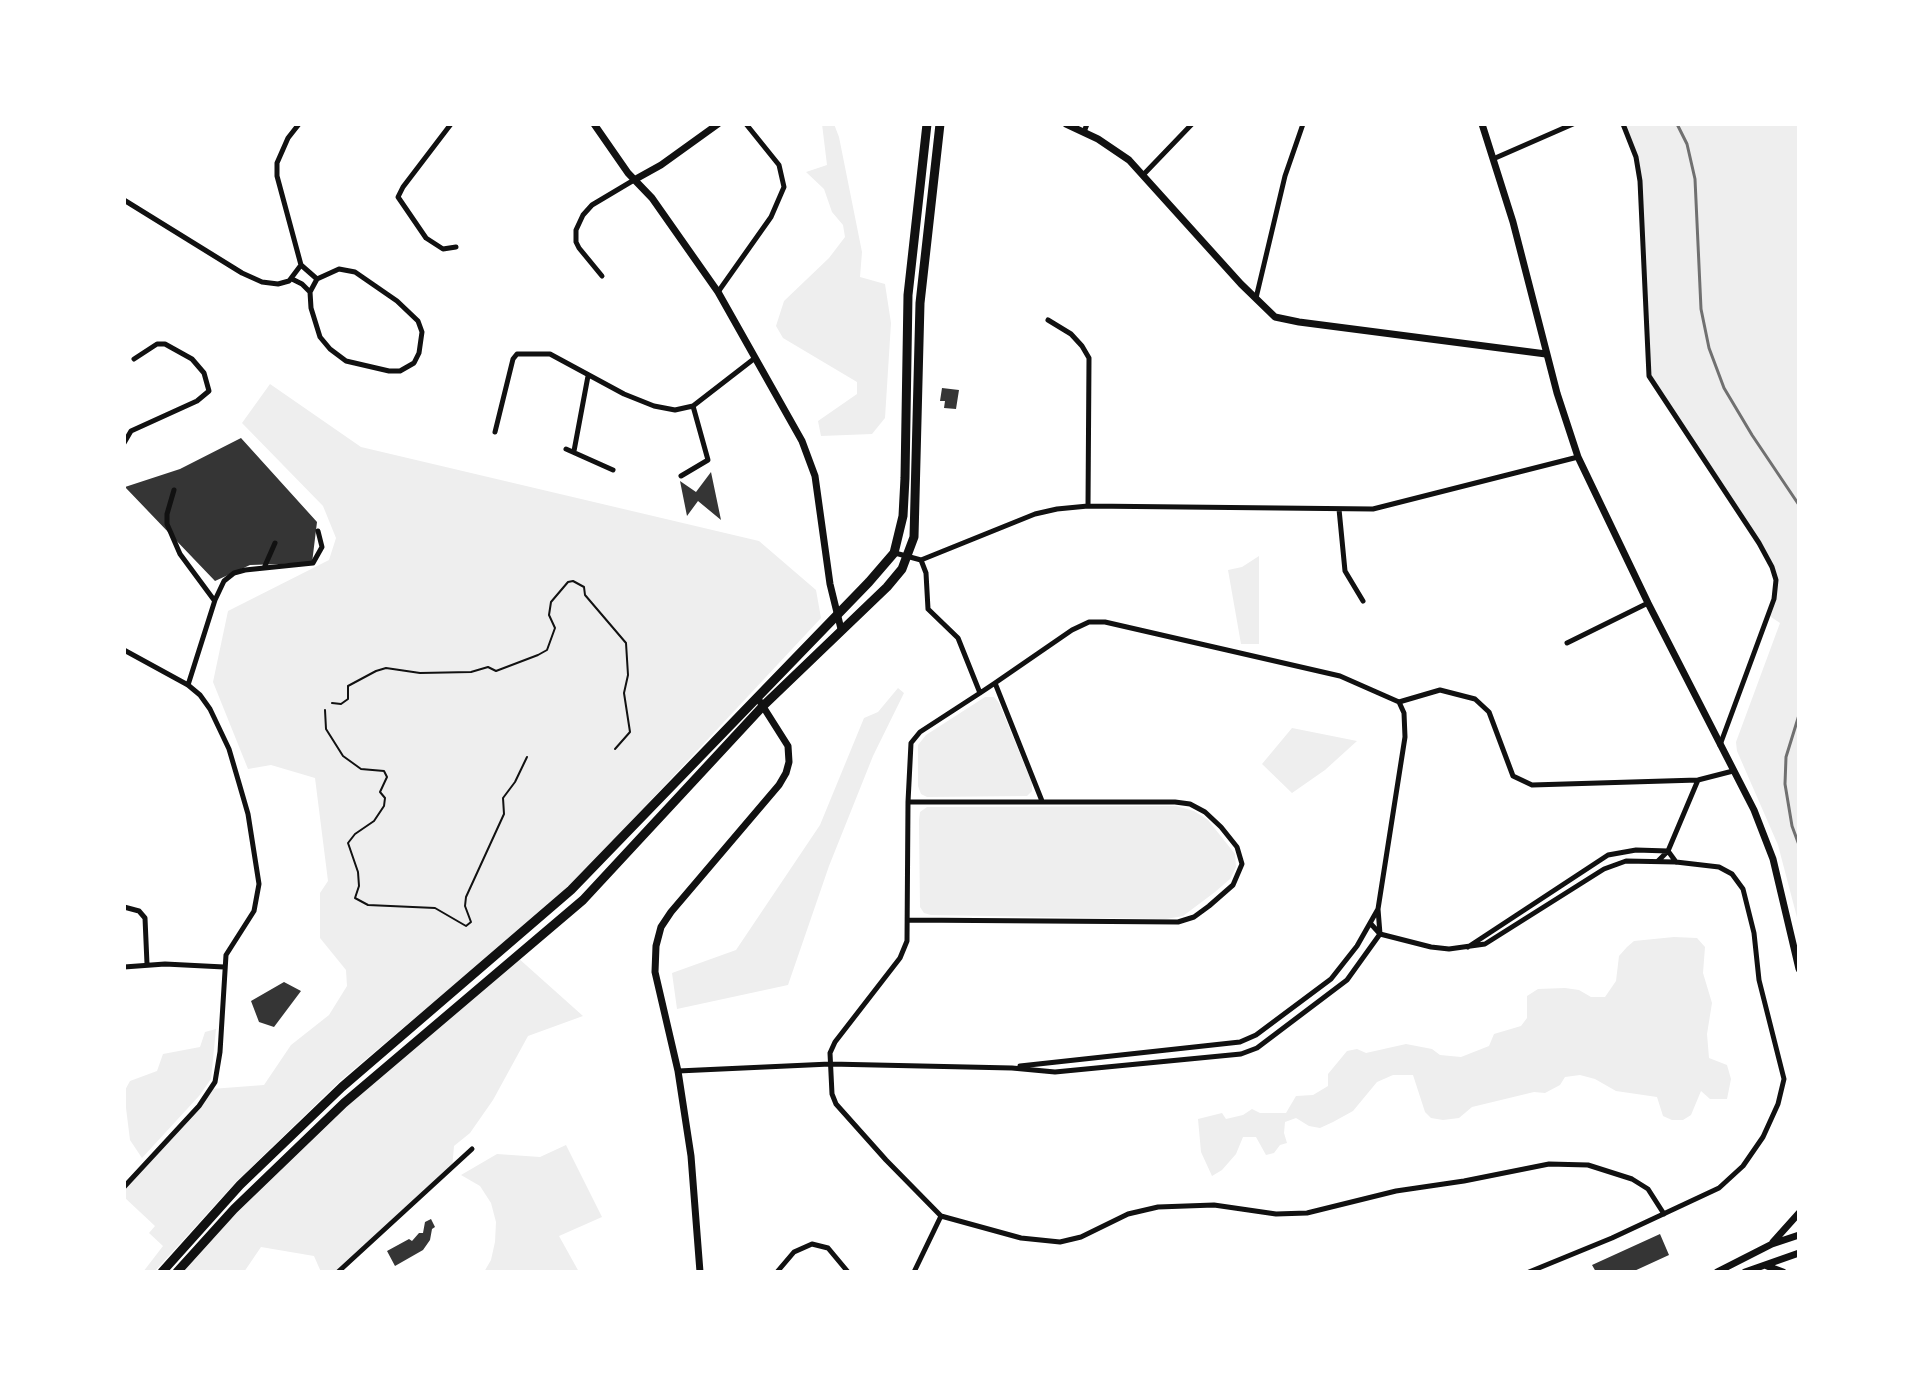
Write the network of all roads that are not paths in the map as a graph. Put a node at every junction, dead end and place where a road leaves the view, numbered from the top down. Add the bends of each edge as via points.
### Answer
1 (299, 124) edge
2 (451, 124) edge
3 (594, 124) edge
4 (718, 124) edge
5 (746, 124) edge
6 (927, 124) edge
7 (940, 124) edge
8 (1066, 124) edge
9 (1192, 124) edge
10 (1303, 124) edge
11 (1482, 124) edge
12 (1573, 124) edge
13 (1623, 124) edge
14 (1086, 128) edge
15 (1492, 159) junction
16 (1144, 174) junction
17 (634, 180) junction
18 (124, 200) edge
19 (456, 247) dead end
20 (301, 265) junction
21 (602, 276) dead end
22 (292, 279) junction
23 (317, 279) junction
24 (310, 292) junction
25 (718, 292) junction
26 (1256, 299) junction
27 (1048, 320) dead end
28 (1546, 354) junction
29 (755, 358) junction
30 (134, 359) dead end
31 (588, 376) junction
32 (693, 406) junction
33 (495, 432) dead end
34 (124, 443) edge
35 (566, 449) dead end
36 (574, 451) junction
37 (1578, 457) junction
38 (613, 470) dead end
39 (681, 476) dead end
40 (174, 490) dead end
41 (1088, 506) junction
42 (1339, 509) junction
43 (318, 531) dead end
44 (275, 543) dead end
45 (894, 553) junction
46 (908, 557) junction
47 (921, 560) junction
48 (264, 568) junction
49 (215, 600) junction
50 (1363, 601) dead end
51 (1648, 603) junction
52 (837, 614) junction
53 (841, 629) junction
54 (1567, 643) dead end
55 (124, 650) edge
56 (995, 683) junction
57 (188, 685) junction
58 (980, 693) junction
59 (760, 702) junction
60 (1399, 702) junction
61 (1720, 745) junction
62 (1733, 771) junction
63 (1698, 780) junction
64 (1042, 801) junction
65 (908, 802) junction
66 (1668, 851) junction
67 (1658, 862) junction
68 (1676, 862) junction
69 (124, 907) edge
70 (1378, 909) junction
71 (908, 920) junction
72 (1371, 924) junction
73 (1380, 934) junction
74 (1467, 947) junction
75 (147, 964) junction
76 (124, 967) edge
77 (224, 967) junction
78 (1799, 969) edge
79 (830, 1064) junction
80 (1012, 1068) junction
81 (678, 1071) junction
82 (472, 1149) dead end
83 (124, 1187) edge
84 (1799, 1213) edge
85 (1664, 1214) junction
86 (941, 1216) junction
87 (1799, 1235) edge
88 (1772, 1244) junction
89 (1799, 1253) edge
90 (1765, 1265) junction
91 (162, 1272) edge
92 (177, 1272) edge
93 (338, 1272) edge
94 (700, 1272) edge
95 (777, 1272) edge
96 (848, 1272) edge
97 (914, 1272) edge
98 (1529, 1272) edge
99 (1717, 1272) edge
100 (1745, 1272) edge
101 (1783, 1272) edge

1 - 20 street via 277,163 277,176
2 - 19 street via 398,194 426,238 443,249
3 - 17 street
4 - 17 street
5 - 25 street via 779,165 784,187 771,217
6 - 45 highway via 908,295 905,490
7 - 46 highway via 922,269 917,497
8 - 14 street
9 - 16 street
10 - 26 street
11 - 15 street
12 - 15 street
13 - 61 street via 1640,181 1649,376 1759,543 1776,580 1774,599
14 - 16 street
15 - 28 street
16 - 26 street
17 - 21 street via 592,205 576,230 579,248
17 - 25 street
18 - 22 street via 242,273 278,284
20 - 22 street
20 - 23 street
22 - 24 street
23 - 24 street
23 - 24 street via 339,269 355,272 397,301 422,332 414,363 389,371 337,355 320,337
25 - 29 street
26 - 28 street via 1282,319
27 - 41 street via 1077,339 1089,358
28 - 37 street
29 - 32 street
29 - 52 street via 814,469
30 - 34 street via 165,344 192,359 204,373 209,391 131,431
31 - 32 street via 654,406
31 - 33 street via 550,354 515,355
31 - 36 street
32 - 39 street via 708,460
35 - 36 street
36 - 38 street
37 - 42 street via 1389,506
37 - 51 street
40 - 49 street via 167,524 180,554
41 - 42 street
41 - 47 street via 1035,514
42 - 50 street via 1346,574
43 - 48 street via 322,547 313,563
44 - 48 street
45 - 46 street
45 - 52 highway
46 - 47 street
46 - 53 highway via 895,578
47 - 58 street via 928,609 958,638
48 - 49 street via 234,573 220,585
49 - 57 street
51 - 54 street
51 - 61 street
52 - 53 street
52 - 59 highway
53 - 59 highway
55 - 57 street
56 - 58 street
56 - 60 street via 1072,630 1098,621 1340,676
56 - 64 street
57 - 77 street via 204,701 229,749 258,875 254,911 230,947
58 - 65 street via 913,739
59 - 81 street via 788,746 786,773 671,912 658,936 655,972
59 - 91 highway via 571,890 342,1087 240,1185
59 - 92 highway via 583,900 344,1103
60 - 63 street via 1440,690 1481,703 1509,769 1522,782 1539,786
60 - 70 street via 1405,737
61 - 62 street
62 - 63 street
62 - 78 street via 1769,844
63 - 66 street
64 - 65 street
64 - 71 street via 1190,804 1234,842 1242,858 1238,876 1204,911 1178,922
65 - 71 street
66 - 67 street
66 - 68 street
66 - 74 street via 1608,855
67 - 68 street
67 - 74 street via 1610,866 1493,940
68 - 85 street via 1725,870 1743,889 1784,1079 1763,1137 1743,1166 1719,1188
69 - 75 street via 145,918
70 - 72 street
70 - 73 street
71 - 79 street via 900,958 835,1042
72 - 73 street
72 - 80 street via 1331,979 1247,1040
73 - 74 street via 1431,947
73 - 80 street via 1347,980 1252,1051 1055,1072
75 - 76 street
75 - 77 street
77 - 83 street via 215,1082
79 - 80 street
79 - 81 street
79 - 86 street via 836,1104
81 - 94 street
82 - 93 street
84 - 88 street
85 - 86 street via 1640,1182 1603,1168 1558,1164 1396,1191 1307,1213 1201,1204 1158,1207 1060,1242 1021,1238
85 - 98 street
86 - 97 street
87 - 88 street
88 - 99 street
89 - 90 street
90 - 100 street
90 - 101 street
95 - 96 street via 794,1252 812,1244 828,1248

